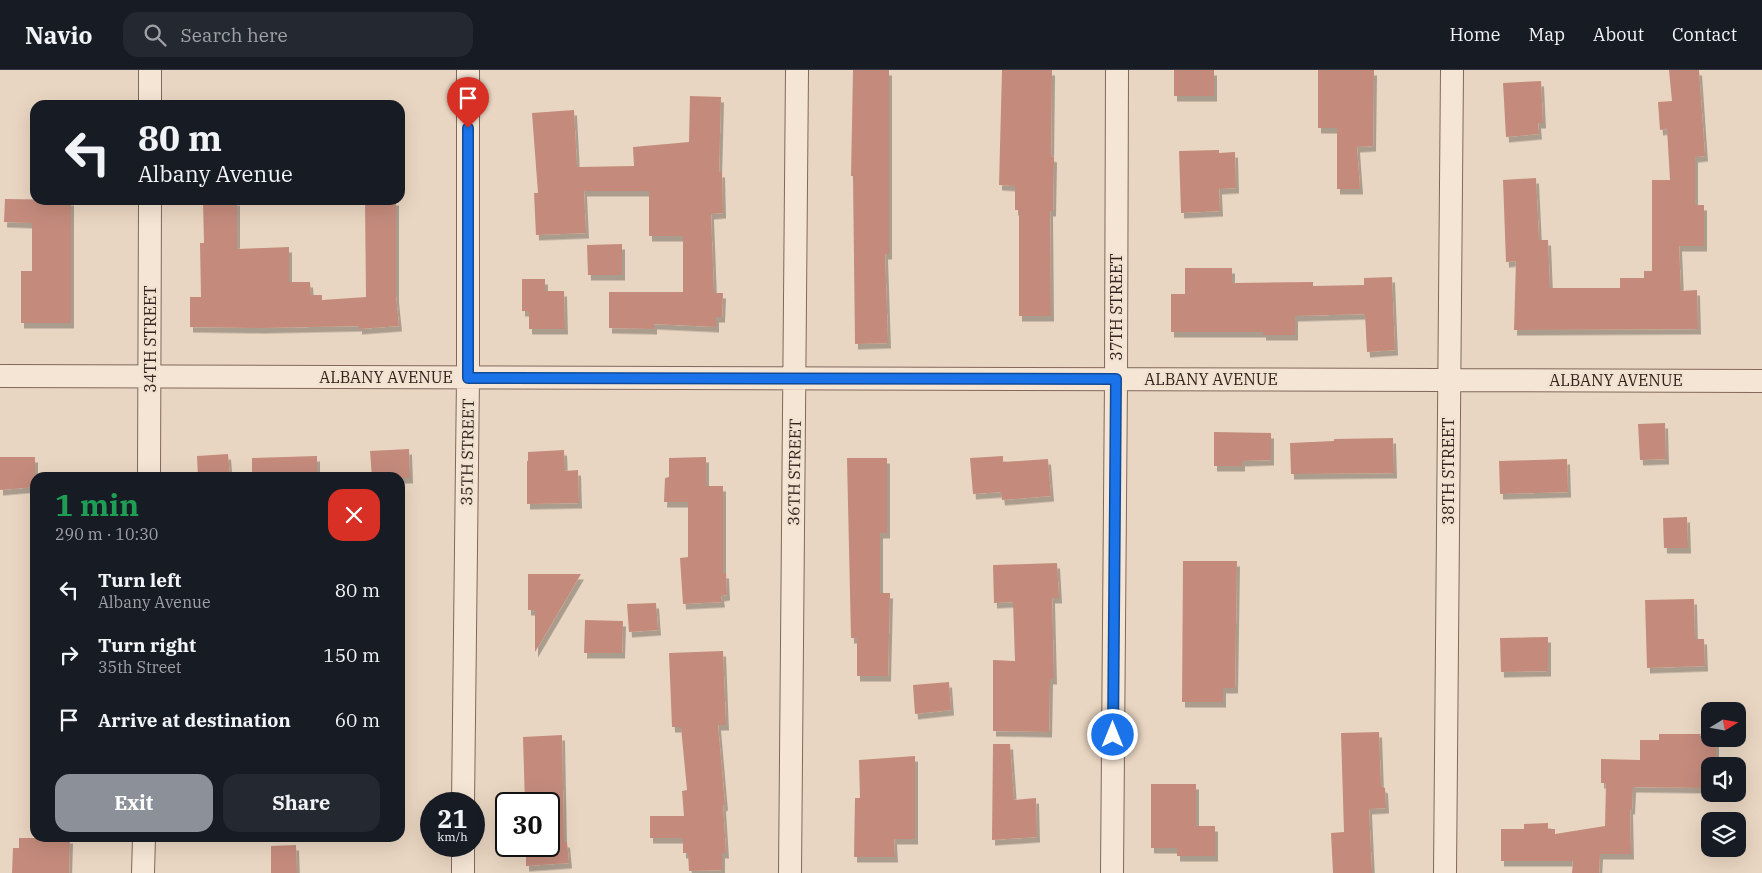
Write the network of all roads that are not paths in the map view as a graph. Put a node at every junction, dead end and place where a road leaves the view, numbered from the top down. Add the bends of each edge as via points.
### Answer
1 (150, 70) edge
2 (468, 70) edge
3 (797, 70) edge
4 (1117, 70) edge
5 (1452, 70) edge
6 (150, 100) edge
7 (150, 205) edge
8 (0, 376) edge
9 (150, 377) junction
10 (468, 378) junction
11 (795, 378) junction
12 (1116, 379) junction
13 (1449, 380) junction
14 (1762, 381) edge
15 (149, 472) edge
16 (463, 792) edge
17 (144, 842) edge
18 (463, 857) edge
19 (143, 873) edge
20 (463, 873) edge
21 (790, 873) edge
22 (1112, 873) edge
23 (1445, 873) edge

1 - 6 street
2 - 10 street, 35TH STREET
3 - 11 street, 36TH STREET
4 - 12 street, 37TH STREET
5 - 13 street, 38TH STREET
7 - 9 street, 34TH STREET
8 - 9 street, ALBANY AVENUE
9 - 10 street, ALBANY AVENUE
9 - 15 street, 34TH STREET
10 - 11 street, ALBANY AVENUE
10 - 16 street, 35TH STREET
11 - 12 street, ALBANY AVENUE
11 - 21 street, 36TH STREET
12 - 13 street, ALBANY AVENUE
12 - 22 street, 37TH STREET
13 - 14 street, ALBANY AVENUE
13 - 23 street, 38TH STREET
17 - 19 street
18 - 20 street

